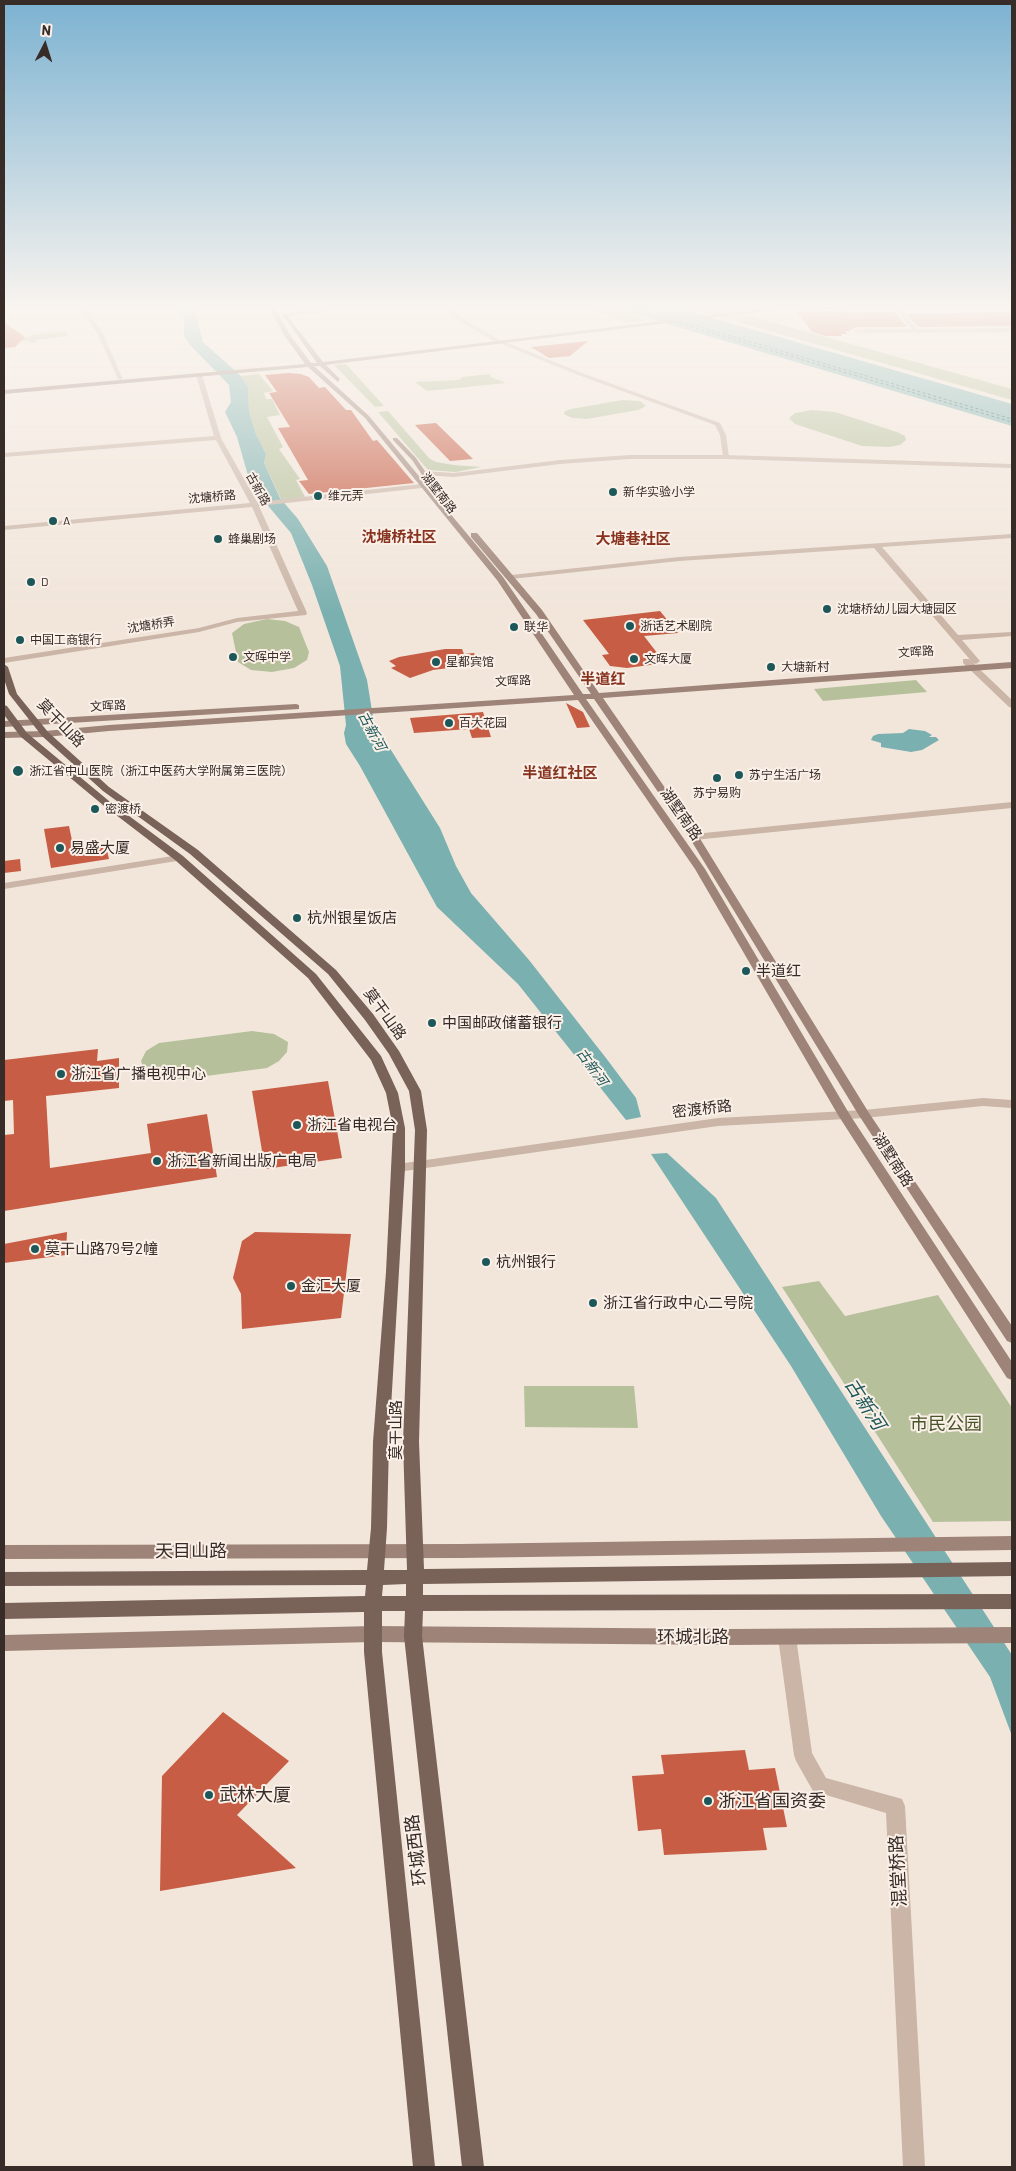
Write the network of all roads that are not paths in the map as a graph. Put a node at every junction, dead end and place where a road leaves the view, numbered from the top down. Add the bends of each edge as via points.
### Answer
1 (210, 411) edge
2 (361, 411) edge
3 (369, 411) edge
4 (683, 411) edge
5 (218, 438) junction
6 (4, 455) edge
7 (726, 457) junction
8 (1012, 466) edge
9 (423, 473) junction
10 (454, 475) junction
11 (426, 486) junction
12 (258, 505) junction
13 (4, 528) edge
14 (1012, 536) edge
15 (876, 545) junction
16 (511, 577) junction
17 (303, 613) joint
18 (1012, 634) edge
19 (956, 638) junction
20 (1012, 658) edge
21 (4, 661) edge
22 (971, 663) junction
23 (1012, 665) edge
24 (4, 668) edge
25 (594, 692) junction
26 (577, 694) junction
27 (1012, 705) edge
28 (4, 708) edge
29 (341, 709) junction
30 (34, 722) junction
31 (4, 724) edge
32 (14, 724) junction
33 (45, 734) junction
34 (4, 735) edge
35 (24, 735) junction
36 (1012, 805) edge
37 (694, 837) junction
38 (179, 858) junction
39 (4, 886) edge
40 (1012, 1104) edge
41 (864, 1114) junction
42 (844, 1115) junction
43 (421, 1165) junction
44 (398, 1168) junction
45 (1012, 1337) edge
46 (1012, 1374) edge
47 (380, 1528) joint
48 (415, 1528) joint
49 (1012, 1543) edge
50 (378, 1550) junction
51 (416, 1550) junction
52 (4, 1552) edge
53 (1012, 1569) edge
54 (375, 1576) junction
55 (414, 1577) junction
56 (4, 1580) edge
57 (1012, 1601) edge
58 (414, 1603) junction
59 (373, 1604) junction
60 (4, 1612) edge
61 (373, 1634) junction
62 (1012, 1635) edge
63 (413, 1636) junction
64 (787, 1637) junction
65 (4, 1643) edge
66 (424, 2167) edge
67 (474, 2167) edge
68 (914, 2167) edge

1 - 5 street, 古新路
2 - 11 main road, 湖墅南路
3 - 9 main road, 湖墅南路
4 - 7 street via 718,424
5 - 6 street
5 - 12 street, 古新路
7 - 8 street
7 - 10 street via 629,457
9 - 10 street
9 - 11 main road, 湖墅南路
10 - 11 street, 沈塘桥路
11 - 12 street, 沈塘桥路
11 - 16 main road, 湖墅南路
11 - 26 main road, 湖墅南路 via 500,579
12 - 13 street, 沈塘桥路
12 - 17 street, 古新路
14 - 15 street
15 - 16 street via 680,559
15 - 19 street
16 - 25 main road, 湖墅南路
17 - 21 street, 沈塘桥弄 via 237,620 199,630
18 - 19 street
19 - 22 street
20 - 22 main road, 文晖路
22 - 23 main road, 文晖路
22 - 25 main road, 文晖路
22 - 27 street
24 - 30 main road, 莫干山路 via 13,694
25 - 26 main road, 文晖路
25 - 37 main road, 湖墅南路
26 - 29 main road, 文晖路
26 - 42 main road, 湖墅南路 via 700,869
28 - 32 main road, 莫干山路
29 - 30 main road, 文晖路
29 - 33 main road, 文晖路
30 - 32 main road, 文晖路
30 - 33 main road, 莫干山路
31 - 32 main road, 文晖路
32 - 35 main road, 莫干山路
33 - 35 main road, 文晖路
33 - 43 main road, 莫干山路 via 106,789 194,852 332,972 369,1017 415,1091 421,1130
34 - 35 main road, 文晖路
35 - 38 main road, 莫干山路
36 - 37 street
37 - 41 main road, 湖墅南路
38 - 39 street
38 - 44 main road, 莫干山路 via 312,976 377,1059 392,1093 398,1128
40 - 41 street, 密渡桥路 via 983,1102
41 - 42 street, 密渡桥路
41 - 45 main road, 湖墅南路
42 - 43 street, 密渡桥路 via 718,1122
42 - 46 main road, 湖墅南路
43 - 44 street, 密渡桥路
43 - 48 main road, 莫干山路 via 412,1442
44 - 47 main road, 莫干山路 via 381,1442
47 - 50 main road, 环城西路
48 - 51 main road, 环城西路
49 - 51 main road
50 - 51 main road
50 - 52 main road, 天目山路
50 - 54 main road, 环城西路
51 - 55 main road, 环城西路
53 - 55 main road
54 - 55 main road
54 - 56 main road, 天目山路
54 - 59 main road, 环城西路
55 - 58 main road, 环城西路
57 - 58 main road
58 - 59 main road
58 - 63 main road, 环城西路
59 - 60 main road
59 - 61 main road, 环城西路
61 - 63 main road, 环城北路
61 - 65 main road
61 - 66 main road, 环城西路
62 - 64 main road, 环城北路
63 - 64 main road, 环城北路
63 - 67 main road, 环城西路
64 - 68 street, 混堂桥路 via 803,1755 820,1785 895,1806

